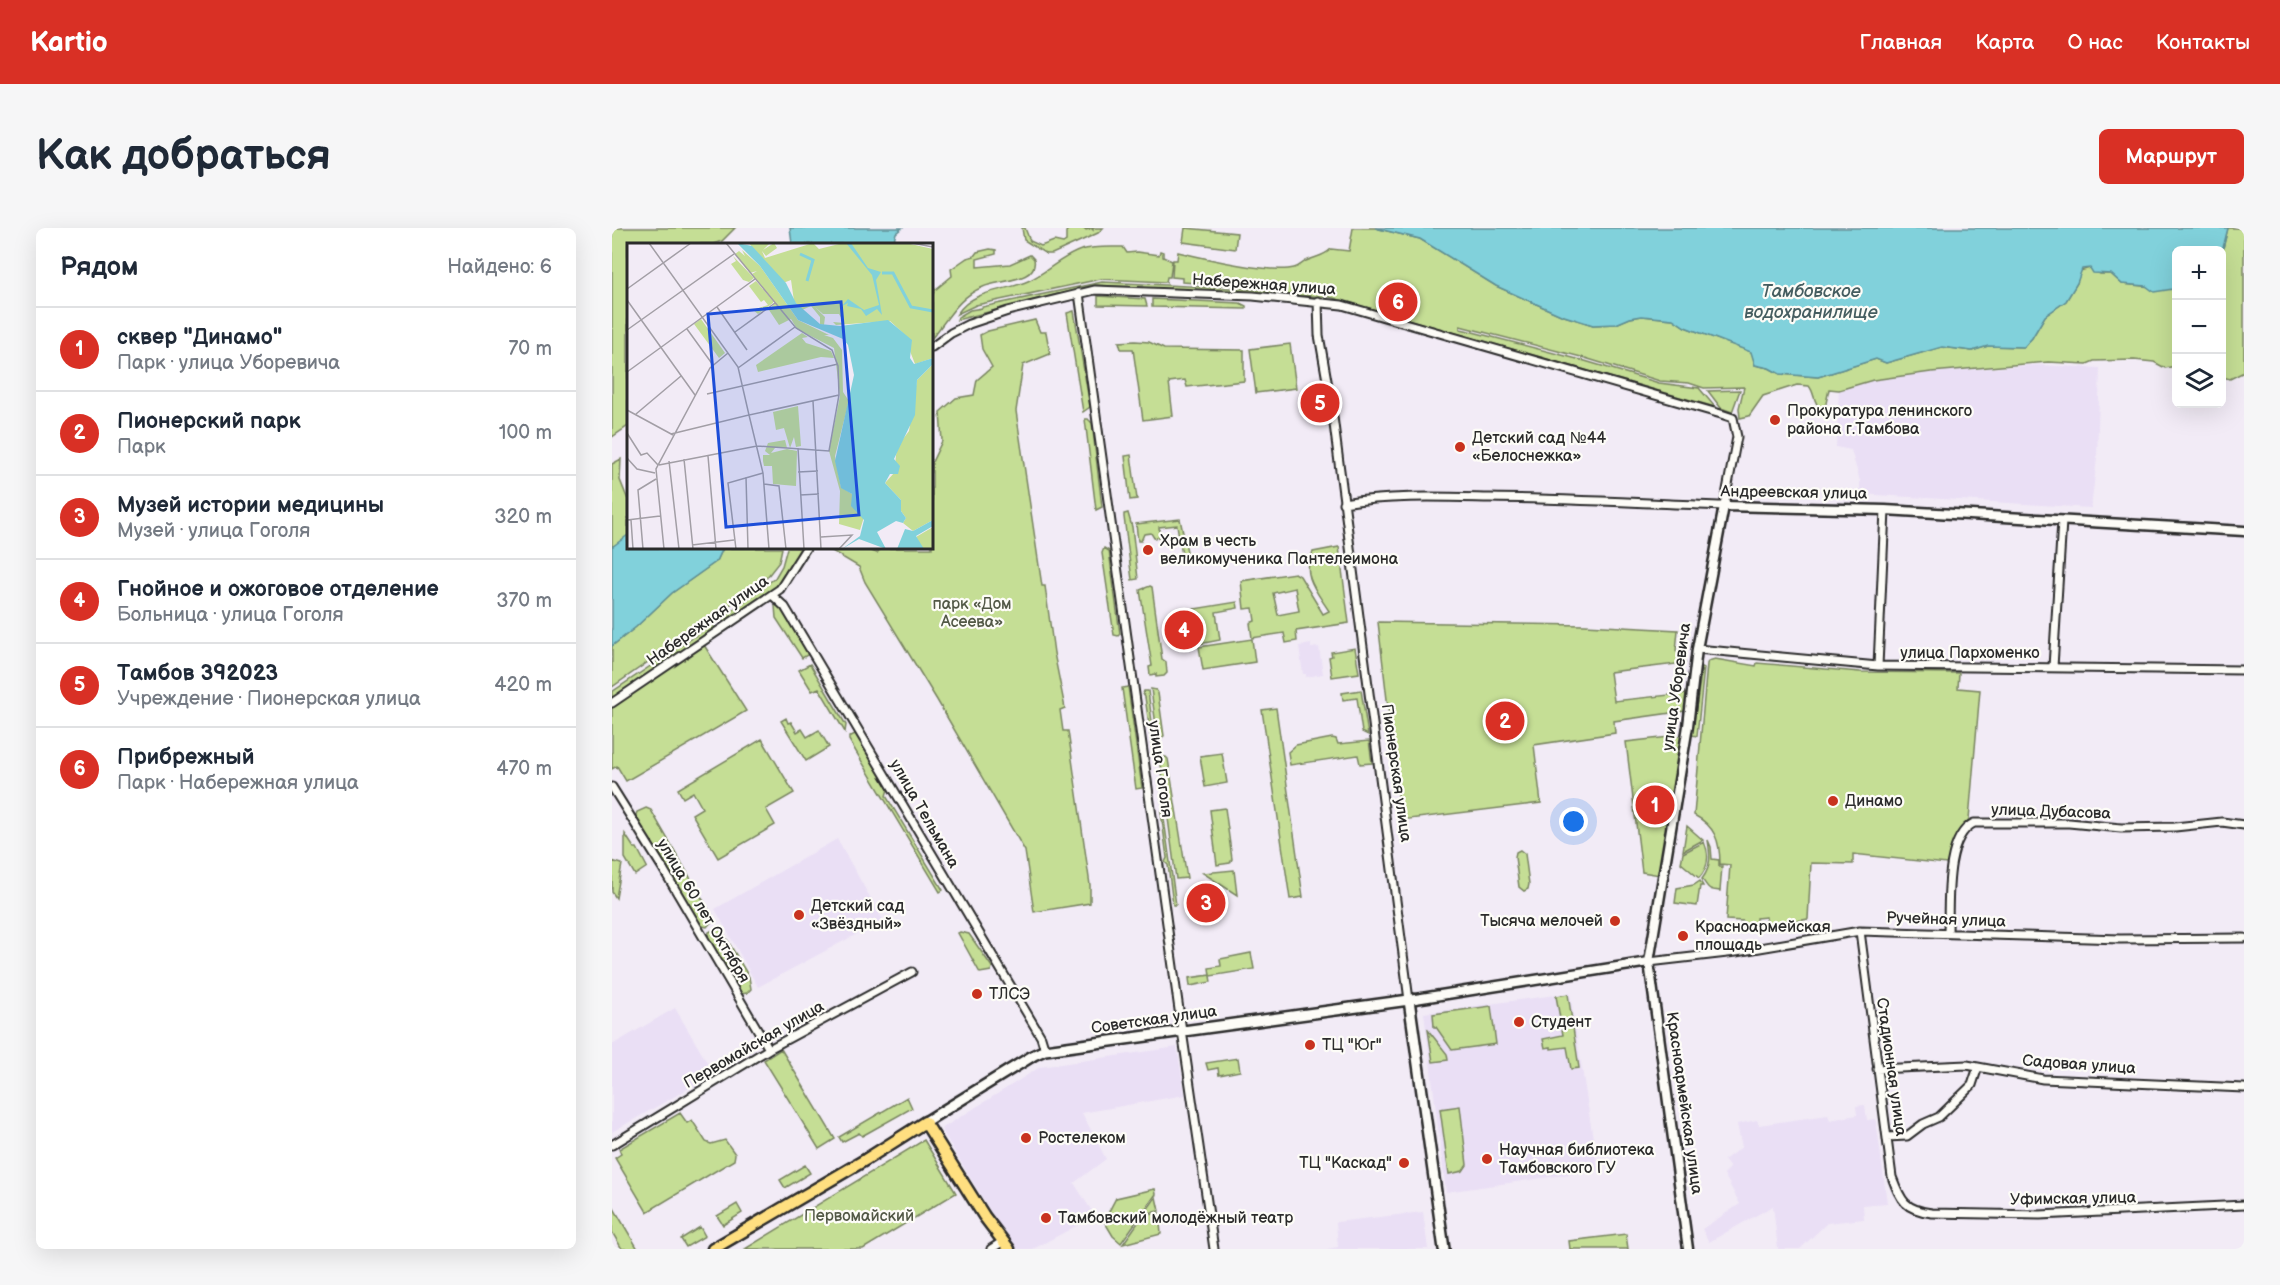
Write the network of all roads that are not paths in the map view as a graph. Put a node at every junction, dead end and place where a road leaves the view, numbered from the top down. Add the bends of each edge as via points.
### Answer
1 (1079, 293) junction
2 (1318, 301) junction
3 (933, 346) edge
4 (1733, 418) joint
5 (1343, 503) junction
6 (1724, 506) junction
7 (1885, 510) junction
8 (2062, 521) junction
9 (2244, 531) edge
10 (806, 549) edge
11 (772, 595) junction
12 (1697, 649) junction
13 (1878, 666) junction
14 (2053, 667) junction
15 (2244, 670) edge
16 (612, 704) edge
17 (612, 787) edge
18 (2244, 825) edge
19 (1860, 931) junction
20 (1948, 933) junction
21 (2244, 938) edge
22 (1649, 962) junction
23 (912, 972) dead end
24 (1409, 1000) junction
25 (1182, 1032) junction
26 (769, 1049) junction
27 (1046, 1050) junction
28 (1978, 1066) junction
29 (1877, 1069) junction
30 (2244, 1088) edge
31 (925, 1122) junction
32 (1887, 1137) junction
33 (612, 1145) edge
34 (1905, 1203) joint
35 (2244, 1205) edge
36 (1005, 1246) edge
37 (713, 1249) edge
38 (992, 1249) edge
39 (1214, 1249) edge
40 (1444, 1249) edge
41 (1688, 1249) edge

1 - 2 street, Набережная улица via 1153,291
1 - 3 street, Набережная улица via 969,324
1 - 25 street, улица Гоголя
2 - 4 street, Набережная улица
2 - 5 street, Пионерская улица via 1319,335
4 - 6 street, улица Уборевича via 1737,436
5 - 6 street, Андреевская улица via 1378,498 1461,497
5 - 24 street, Пионерская улица
6 - 7 street, Андреевская улица
6 - 12 street, улица Уборевича
7 - 8 street, Андреевская улица
7 - 13 street
8 - 9 street, Андреевская улица
8 - 14 street
10 - 11 street, Набережная улица
11 - 16 street, Набережная улица
11 - 27 street, улица Тельмана via 784,607 883,771
12 - 13 street, улица Пархоменко
12 - 22 street, улица Уборевича
13 - 14 street, улица Пархоменко
14 - 15 street, улица Пархоменко
17 - 26 street, улица 60 лет Октября
18 - 20 street, улица Дубасова via 2222,822 2175,828 2121,828 2069,823 1974,823 1960,835 1952,860
19 - 20 street, Ручейная улица
19 - 22 street, Ручейная улица
19 - 29 street, Стадионная улица
20 - 21 street, Ручейная улица via 2120,939
22 - 24 street, Советская улица
22 - 41 street, Красноармейская улица
23 - 26 street, Первомайская улица
24 - 25 main road, Советская улица
24 - 40 main road, Пионерская улица
25 - 27 main road, Советская улица
25 - 39 street, улица Гоголя
26 - 33 street, Первомайская улица
27 - 31 main road, Советская улица
28 - 29 street, Садовая улица
28 - 30 street, Садовая улица via 2043,1079
28 - 32 street via 1972,1085 1939,1117 1908,1136
29 - 32 street, Стадионная улица
31 - 36 main road
31 - 37 main road, Советская улица
32 - 34 street, Стадионная улица via 1892,1177
34 - 35 street, Уфимская улица via 1917,1211 1932,1213 2040,1215
36 - 38 street

